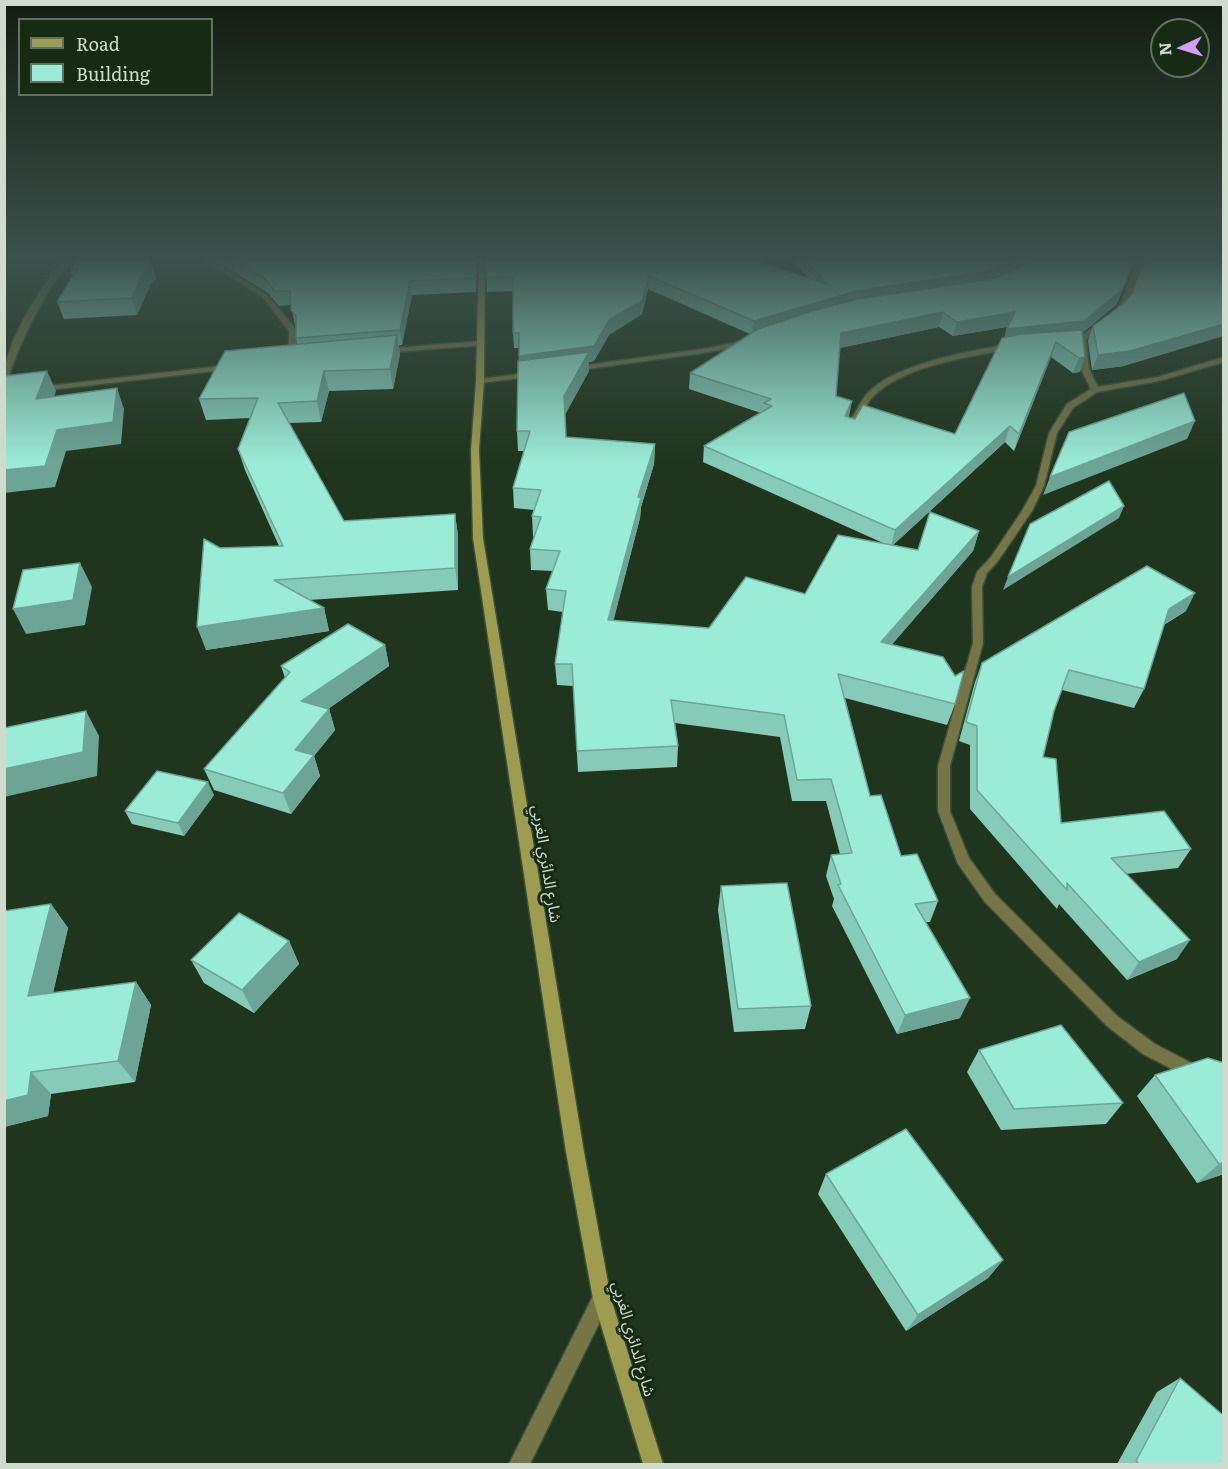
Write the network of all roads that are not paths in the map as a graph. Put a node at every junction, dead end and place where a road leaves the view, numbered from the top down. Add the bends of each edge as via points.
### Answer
1 (23, 328) edge
2 (290, 328) edge
3 (481, 328) edge
4 (1090, 328) edge
5 (756, 340) edge
6 (481, 343) junction
7 (1025, 344) edge
8 (375, 352) edge
9 (305, 357) edge
10 (293, 358) junction
11 (1224, 359) edge
12 (282, 360) edge
13 (240, 366) edge
14 (569, 369) edge
15 (547, 372) edge
16 (4, 378) edge
17 (480, 381) junction
18 (27, 390) edge
19 (1095, 390) junction
20 (848, 431) edge
21 (1224, 1080) edge
22 (602, 1299) junction
23 (519, 1464) edge
24 (653, 1464) edge

1 - 16 street
2 - 10 street
3 - 6 street, شارع الدائري الغربي
4 - 19 street via 1077,340
5 - 14 street
6 - 8 street
6 - 17 street, شارع الدائري الغربي
7 - 20 street via 973,352 900,377 866,398
9 - 10 street
10 - 12 street
11 - 19 street via 1159,379
13 - 18 street
15 - 17 street
17 - 22 street, شارع الدائري الغربي via 475,450 478,538 575,1152
19 - 21 street via 1070,406 1053,434 1040,486 1027,511 982,572 977,587 978,643 944,766 944,811 963,861 990,898 1113,1021 1149,1049 1201,1076
22 - 23 street
22 - 24 street, شارع الدائري الغربي

